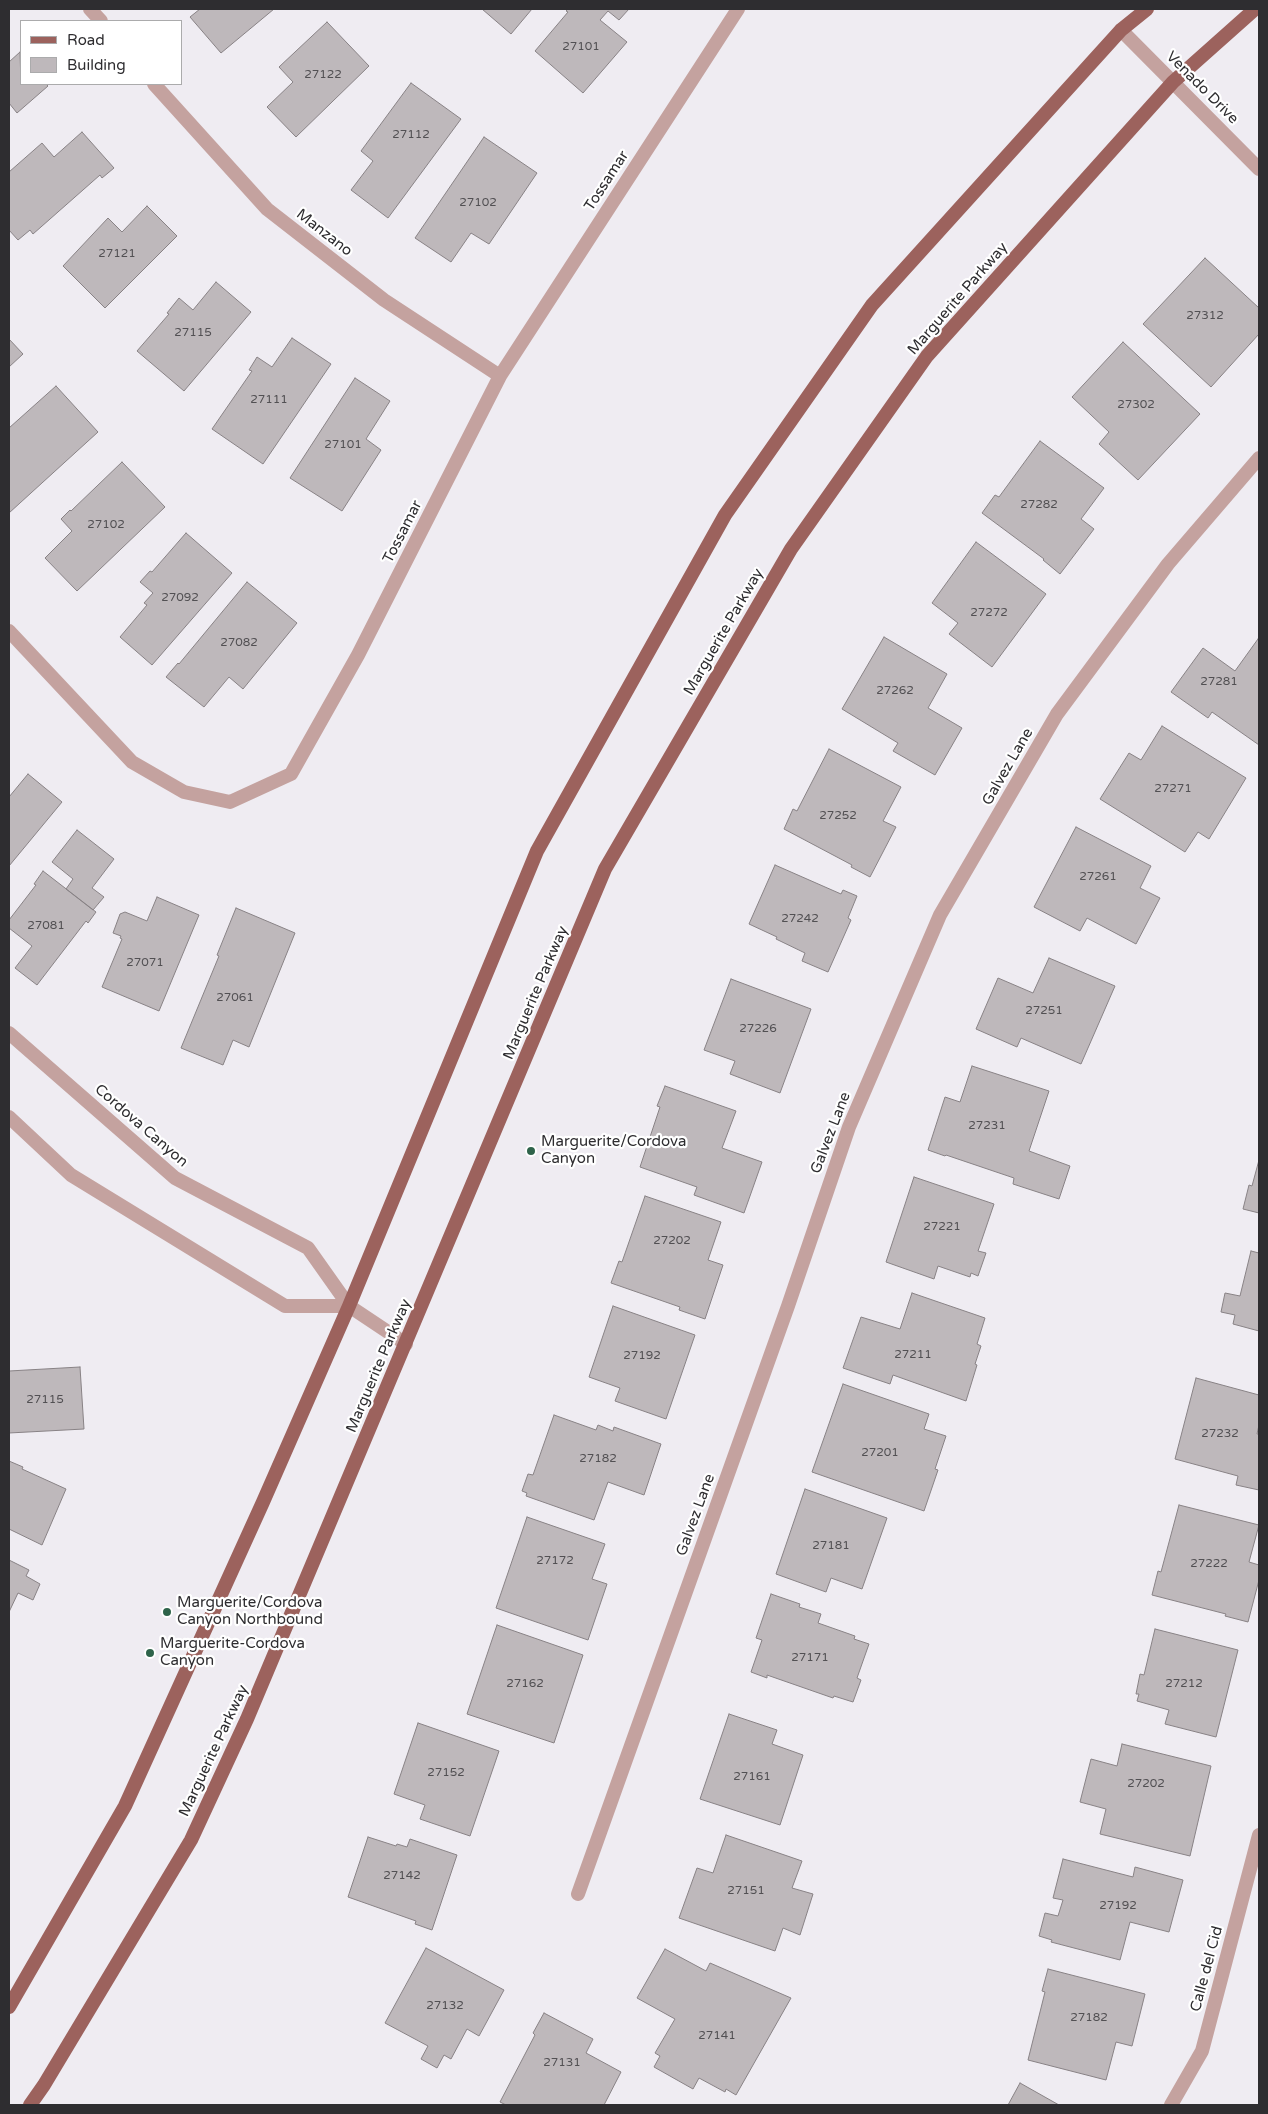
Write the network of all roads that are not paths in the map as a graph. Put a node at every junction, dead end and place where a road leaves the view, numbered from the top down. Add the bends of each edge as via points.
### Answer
1 (90, 9) edge
2 (738, 9) edge
3 (1147, 9) edge
4 (1255, 9) edge
5 (100, 20) edge
6 (1121, 30) junction
7 (1173, 82) junction
8 (155, 85) edge
9 (1259, 169) edge
10 (500, 376) junction
11 (1259, 458) edge
12 (9, 631) edge
13 (9, 1033) edge
14 (9, 1116) edge
15 (349, 1306) junction
16 (406, 1344) junction
17 (1259, 1835) edge
18 (578, 1894) dead end
19 (9, 2007) edge
20 (30, 2105) edge
21 (1171, 2105) edge

1 - 5 street
2 - 10 street, Tossamar
3 - 6 main road
4 - 7 main road, Marguerite Parkway
6 - 7 street, Venado Drive
6 - 15 main road via 872,305 725,515 537,851
7 - 9 street, Venado Drive
7 - 16 main road, Marguerite Parkway via 927,356 791,549 605,869
8 - 10 street, Manzano via 267,209 384,300
10 - 12 street, Tossamar via 358,655 291,774 230,802 184,792 132,762
11 - 18 street, Galvez Lane via 1168,564 1058,714 940,915 849,1127 785,1316
13 - 15 street, Cordova Canyon via 175,1178 308,1248
14 - 15 street via 71,1175 285,1306
15 - 16 street, Cordova Canyon
15 - 19 main road via 124,1806
16 - 20 main road, Marguerite Parkway via 247,1719 191,1840
17 - 21 street, Calle del Cid via 1202,2051

